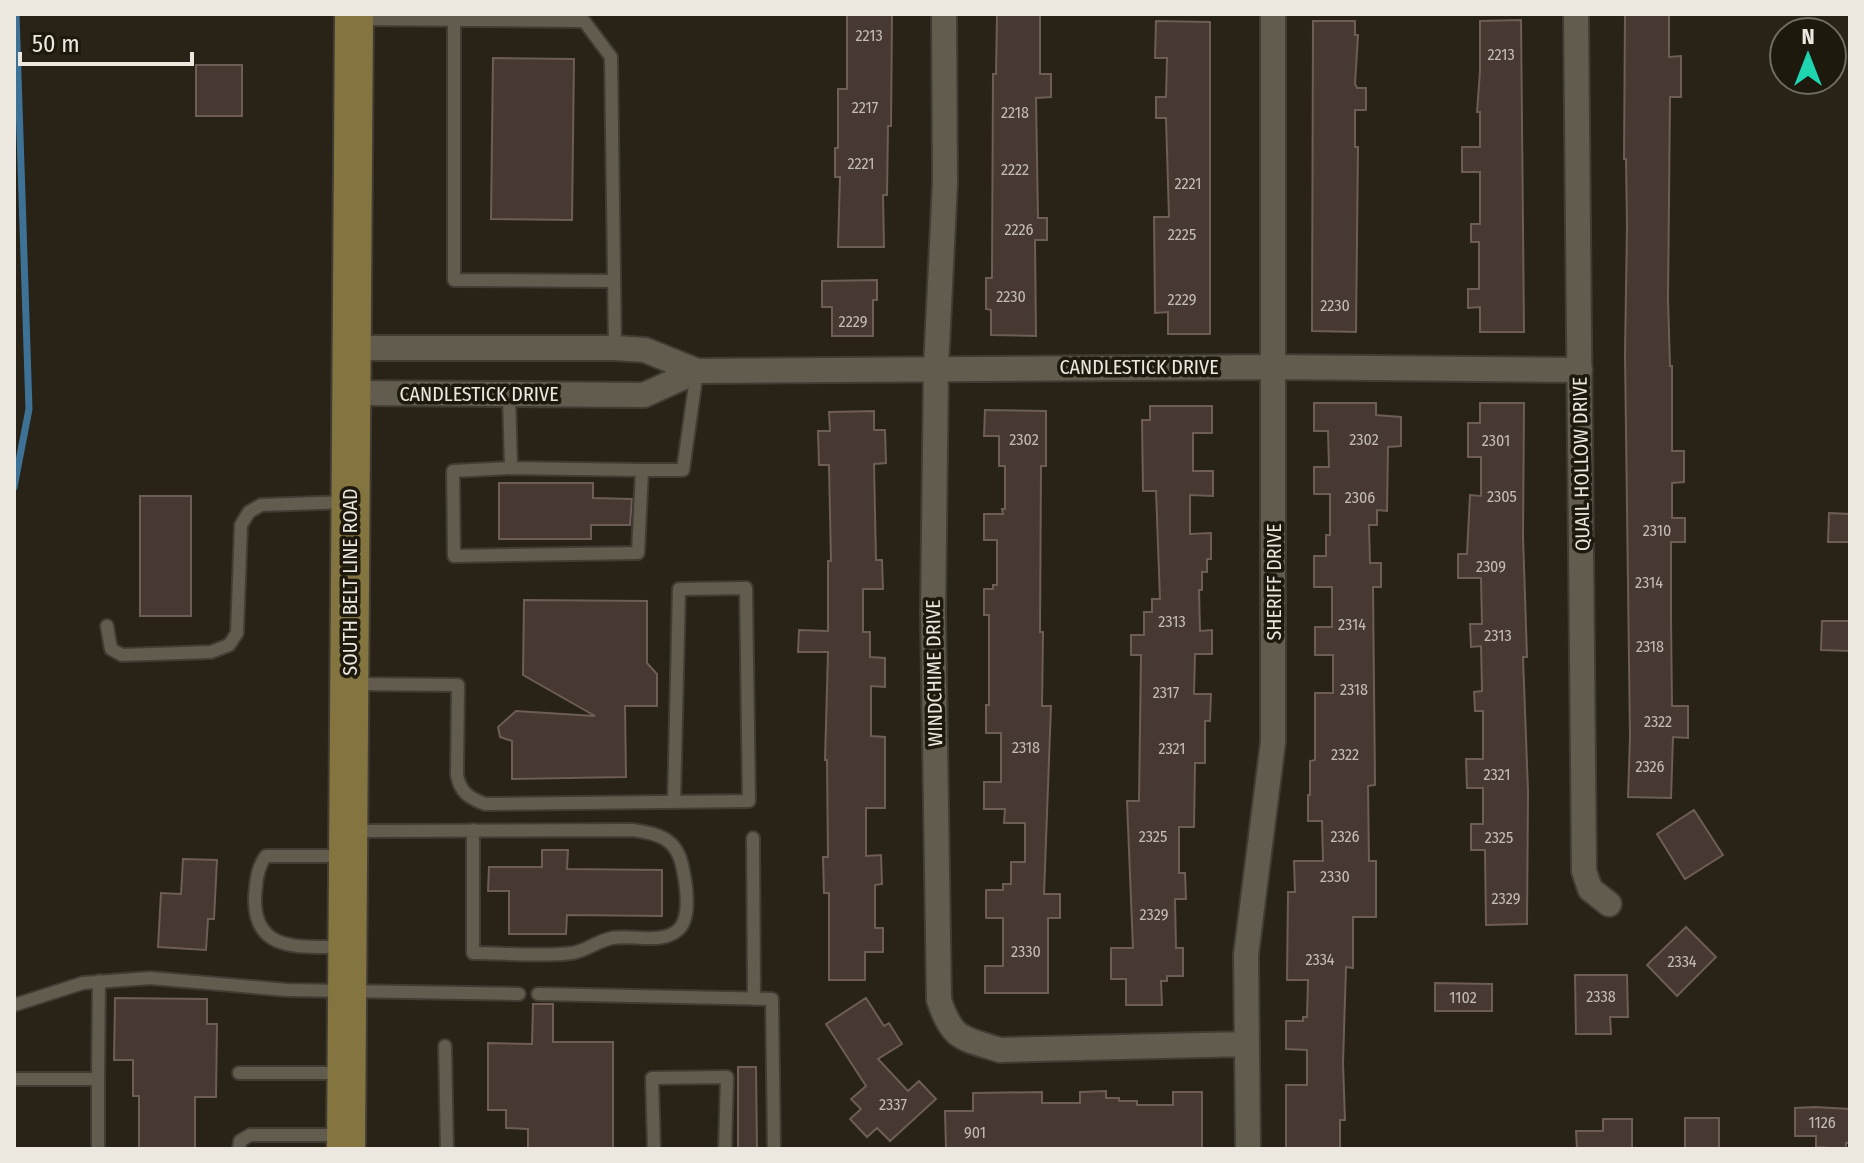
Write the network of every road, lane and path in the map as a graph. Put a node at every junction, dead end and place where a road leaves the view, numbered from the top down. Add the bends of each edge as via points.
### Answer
1 (944, 14) edge
2 (1273, 14) edge
3 (1576, 14) edge
4 (354, 17) edge
5 (454, 20) junction
6 (614, 281) junction
7 (352, 348) junction
8 (615, 348) junction
9 (936, 367) junction
10 (1273, 367) junction
11 (1580, 370) junction
12 (697, 371) junction
13 (352, 393) junction
14 (509, 393) junction
15 (511, 468) junction
16 (642, 470) junction
17 (351, 502) junction
18 (107, 626) dead end
19 (350, 684) junction
20 (674, 802) junction
21 (473, 830) junction
22 (753, 838) dead end
23 (348, 843) junction
24 (1609, 904) dead end
25 (348, 947) junction
26 (99, 981) junction
27 (347, 990) junction
28 (519, 994) dead end
29 (538, 994) dead end
30 (754, 999) junction
31 (14, 1005) edge
32 (1246, 1044) junction
33 (445, 1046) dead end
34 (239, 1073) dead end
35 (347, 1073) junction
36 (14, 1079) edge
37 (98, 1079) junction
38 (346, 1142) edge
39 (98, 1149) edge
40 (239, 1149) edge
41 (447, 1149) edge
42 (654, 1149) edge
43 (725, 1149) edge
44 (774, 1149) edge
45 (1248, 1149) edge

1 - 9 street, WINDCHIME DRIVE via 945,183
2 - 10 street, SHERIFF DRIVE
3 - 11 street, QUAIL HOLLOW DRIVE
4 - 5 lane
4 - 7 main road, SOUTH BELT LINE ROAD
5 - 6 lane via 584,21 611,57
5 - 6 lane via 454,280
6 - 8 lane
7 - 8 street, CANDLESTICK DRIVE
7 - 13 main road, SOUTH BELT LINE ROAD
8 - 12 street, CANDLESTICK DRIVE via 645,350
9 - 10 street, CANDLESTICK DRIVE
9 - 12 street, CANDLESTICK DRIVE
9 - 32 street, WINDCHIME DRIVE via 933,614 939,1000 947,1024 964,1039 1000,1050
10 - 11 street, CANDLESTICK DRIVE
10 - 32 street, SHERIFF DRIVE via 1273,742 1246,955
11 - 24 street, QUAIL HOLLOW DRIVE via 1584,871 1590,889
12 - 14 street, CANDLESTICK DRIVE via 644,395
12 - 16 lane via 683,470
13 - 14 street, CANDLESTICK DRIVE
13 - 17 main road, SOUTH BELT LINE ROAD
14 - 15 lane
15 - 16 lane
15 - 16 lane via 453,471 454,556 638,553
17 - 18 lane via 261,505 249,512 241,525 237,633 222,650 122,655 111,649
17 - 19 main road, SOUTH BELT LINE ROAD
19 - 20 lane via 458,685 460,789 485,804
19 - 23 main road, SOUTH BELT LINE ROAD
20 - 20 lane via 749,801 746,588 679,589
21 - 21 lane via 652,832 675,846 680,857 686,917 680,929 666,937 613,937 572,953 473,953
21 - 23 lane
22 - 30 lane
23 - 25 main road, SOUTH BELT LINE ROAD
23 - 25 lane via 266,856 255,902 263,931 282,945
25 - 27 main road, SOUTH BELT LINE ROAD
26 - 27 lane via 150,978
26 - 31 lane
26 - 37 lane
27 - 28 lane
27 - 35 main road, SOUTH BELT LINE ROAD
29 - 30 lane
30 - 44 lane via 772,999
32 - 45 street, SHERIFF DRIVE
33 - 41 lane
34 - 35 lane
35 - 38 main road, SOUTH BELT LINE ROAD
36 - 37 lane
37 - 39 lane
38 - 40 lane via 250,1135 240,1141
42 - 43 lane via 652,1078 727,1077

